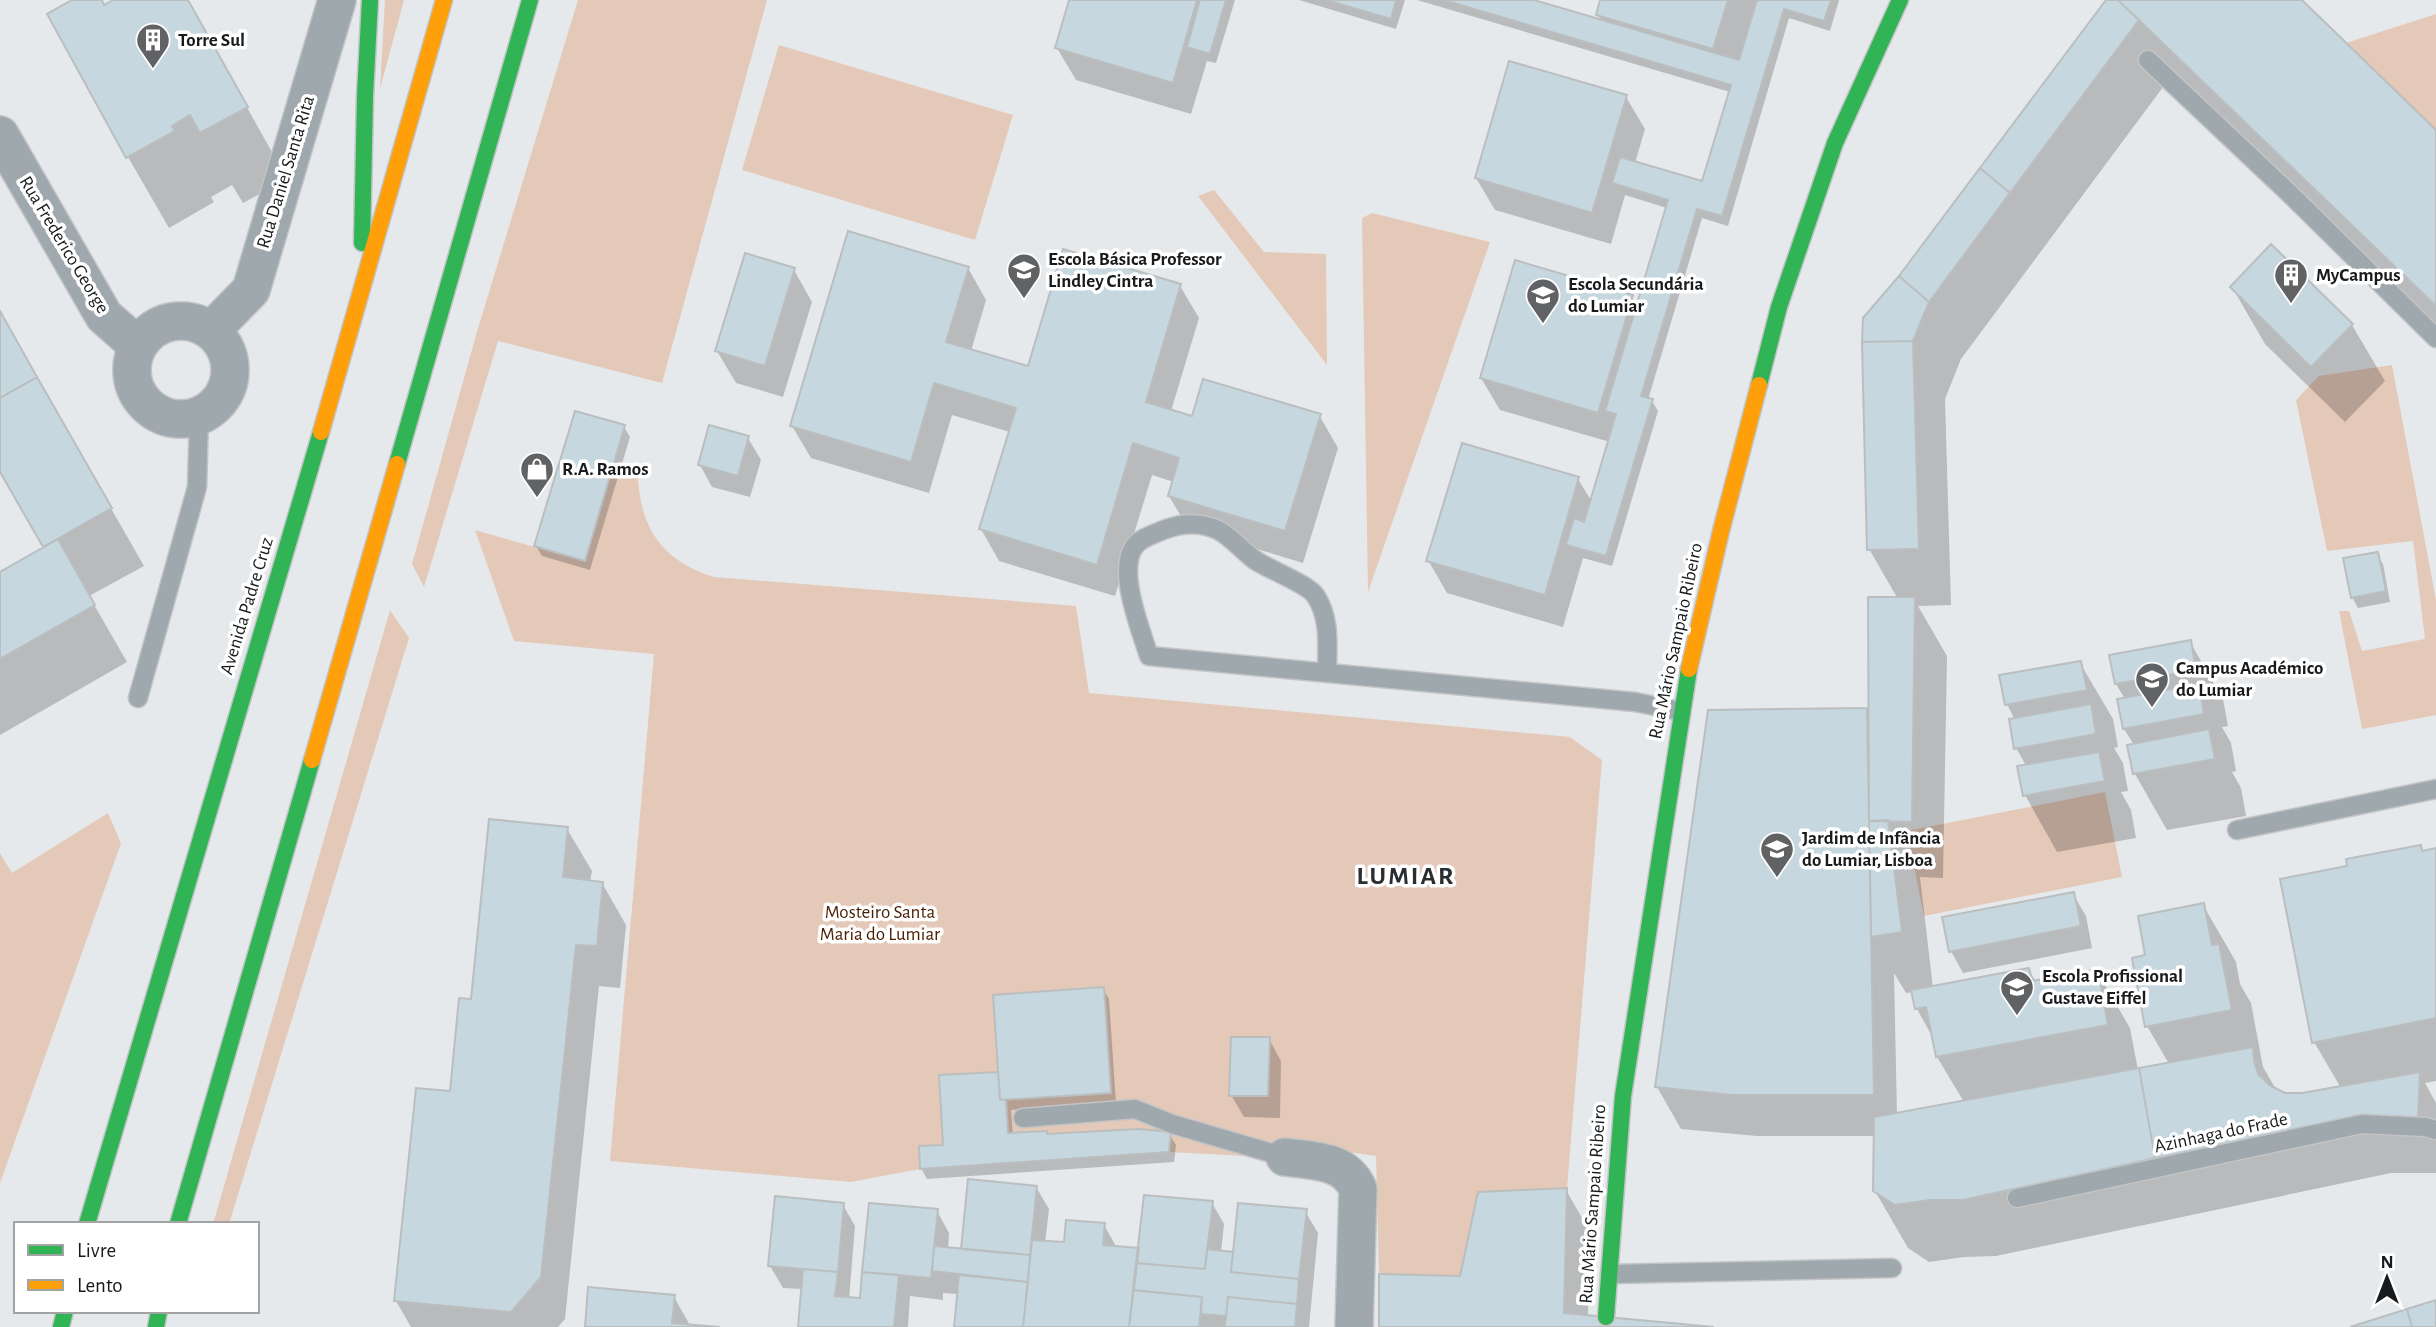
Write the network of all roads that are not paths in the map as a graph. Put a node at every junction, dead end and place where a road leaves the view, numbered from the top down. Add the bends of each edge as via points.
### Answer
1 (337, 0) edge
2 (370, 0) edge
3 (444, 0) edge
4 (530, 0) edge
5 (1900, 0) edge
6 (2148, 60) dead end
7 (0, 135) edge
8 (361, 297) junction
9 (211, 331) junction
10 (2436, 338) edge
11 (137, 345) junction
12 (199, 416) junction
13 (1326, 673) junction
14 (138, 698) dead end
15 (1680, 711) junction
16 (2436, 789) edge
17 (2237, 831) dead end
18 (1023, 1118) dead end
19 (2436, 1130) edge
20 (1285, 1157) joint
21 (2017, 1198) dead end
22 (88, 1222) edge
23 (179, 1222) edge
24 (1892, 1268) dead end
25 (1610, 1274) junction
26 (1605, 1317) dead end
27 (1354, 1327) edge

1 - 9 street, Rua Daniel Santa Rita via 251,290
2 - 8 main road
3 - 8 main road, Avenida Padre Cruz
4 - 23 main road
5 - 15 main road, Rua Mário Sampaio Ribeiro via 1835,144 1779,307
6 - 10 lane
7 - 11 street, Rua Frederico George via 104,316
8 - 22 main road, Avenida Padre Cruz
9 - 11 street via 196,322 179,320 148,332
9 - 12 street via 223,343 230,377 214,407
11 - 12 street via 131,379 149,409 182,419
12 - 14 lane via 197,487
13 - 13 lane via 1328,627 1315,593 1253,559 1234,540 1210,527 1186,524 1152,535 1134,547 1128,572 1149,656
13 - 15 lane via 1635,702
15 - 25 main road, Rua Mário Sampaio Ribeiro via 1623,1096
16 - 17 lane
18 - 20 lane via 1135,1109
19 - 21 lane, Azinhaga do Frade via 2362,1124
20 - 27 street via 1333,1164 1350,1174 1358,1189
24 - 25 lane
25 - 26 main road, Rua Mário Sampaio Ribeiro

